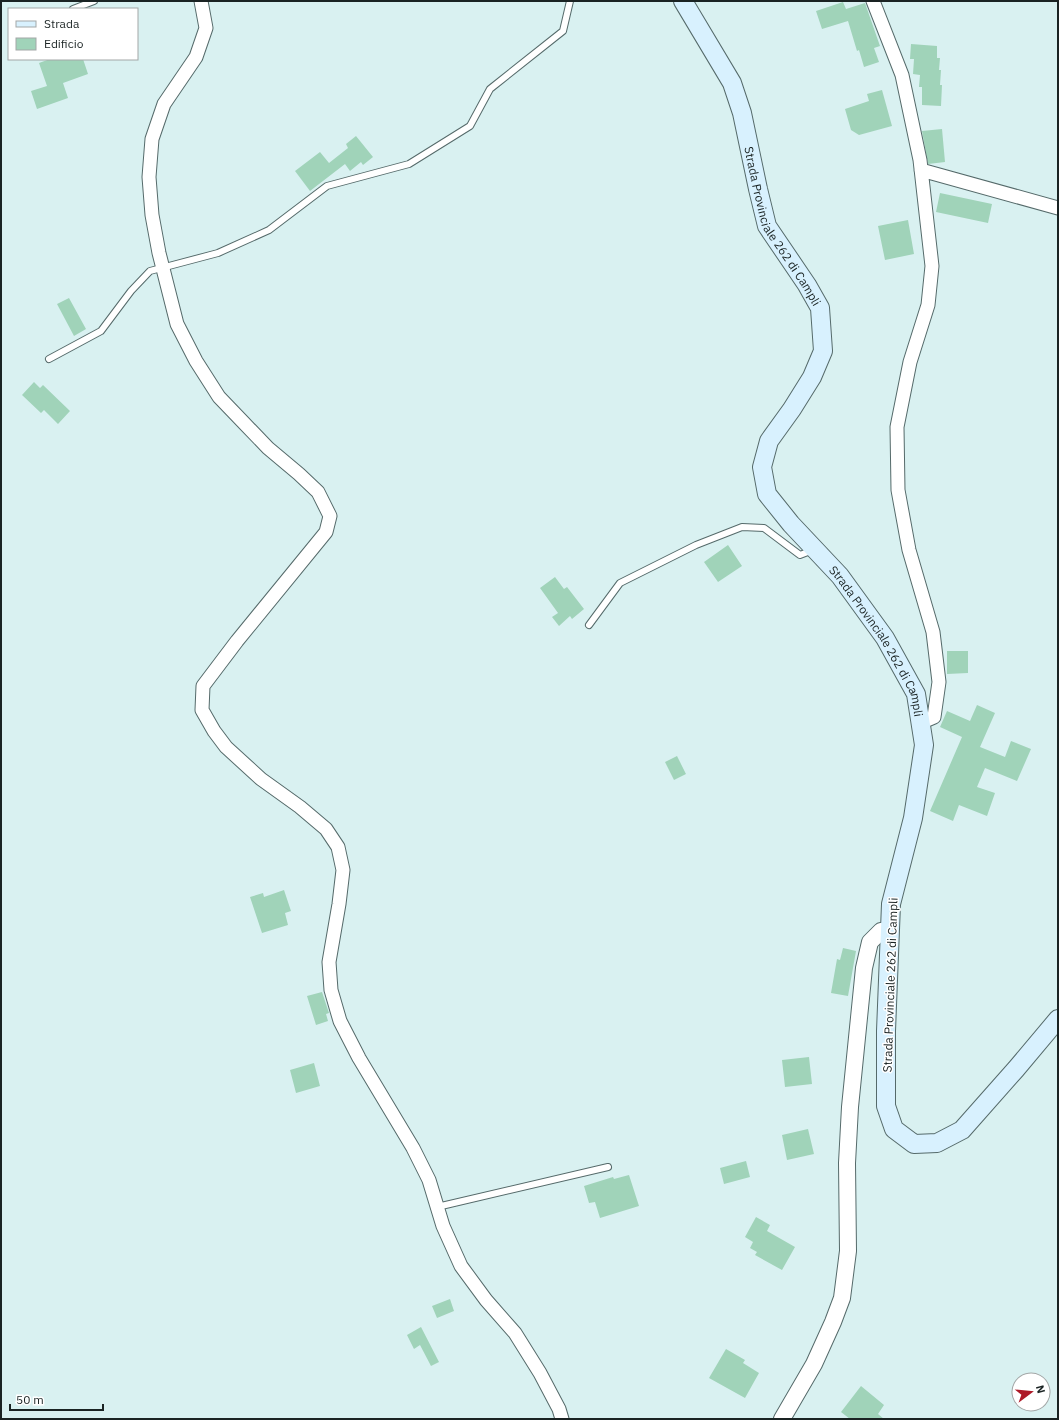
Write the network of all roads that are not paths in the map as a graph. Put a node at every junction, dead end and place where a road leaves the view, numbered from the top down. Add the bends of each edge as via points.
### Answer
1 (94, 1) edge
2 (201, 1) edge
3 (570, 1) edge
4 (683, 1) edge
5 (873, 1) edge
6 (76, 8) edge
7 (921, 170) junction
8 (1058, 208) edge
9 (163, 268) junction
10 (49, 359) dead end
11 (815, 549) junction
12 (589, 625) dead end
13 (920, 723) junction
14 (890, 930) junction
15 (1058, 1019) edge
16 (608, 1167) dead end
17 (437, 1207) junction
18 (562, 1419) edge
19 (782, 1419) edge

1 - 6 lane
2 - 9 street via 206,28 196,58 164,104 152,139 149,177 152,214
3 - 9 lane via 563,31 490,89 470,126 409,164 327,186 269,230 218,253
4 - 11 main road, Strada Provinciale 262 di Campli via 732,83 742,113 767,226 820,308 823,351 812,377 769,440 762,467 767,494
5 - 7 street via 902,75
7 - 8 street
7 - 13 street via 932,266 928,305 910,362 896,427 898,490 909,550 933,632 939,682 934,717
9 - 10 lane via 150,271 131,291 101,331
9 - 17 street via 177,324 219,397 268,448 318,492 330,516 326,532 203,686 202,710 226,747 261,779 326,829 338,847 343,870 329,962 331,990 340,1021 413,1148 429,1180
11 - 12 lane via 800,555 764,528 742,527 696,545 620,583
11 - 13 main road, Strada Provinciale 262 di Campli via 840,576 885,638 916,694
13 - 14 main road, Strada Provinciale 262 di Campli via 924,745 913,818 891,904
14 - 15 main road, Strada Provinciale 262 di Campli via 886,1106 894,1129 914,1144 937,1144 962,1130
14 - 19 street via 881,931 870,942 858,1013 847,1169 848,1251 842,1298 814,1364
16 - 17 lane
17 - 18 street via 461,1266 515,1333 540,1374

